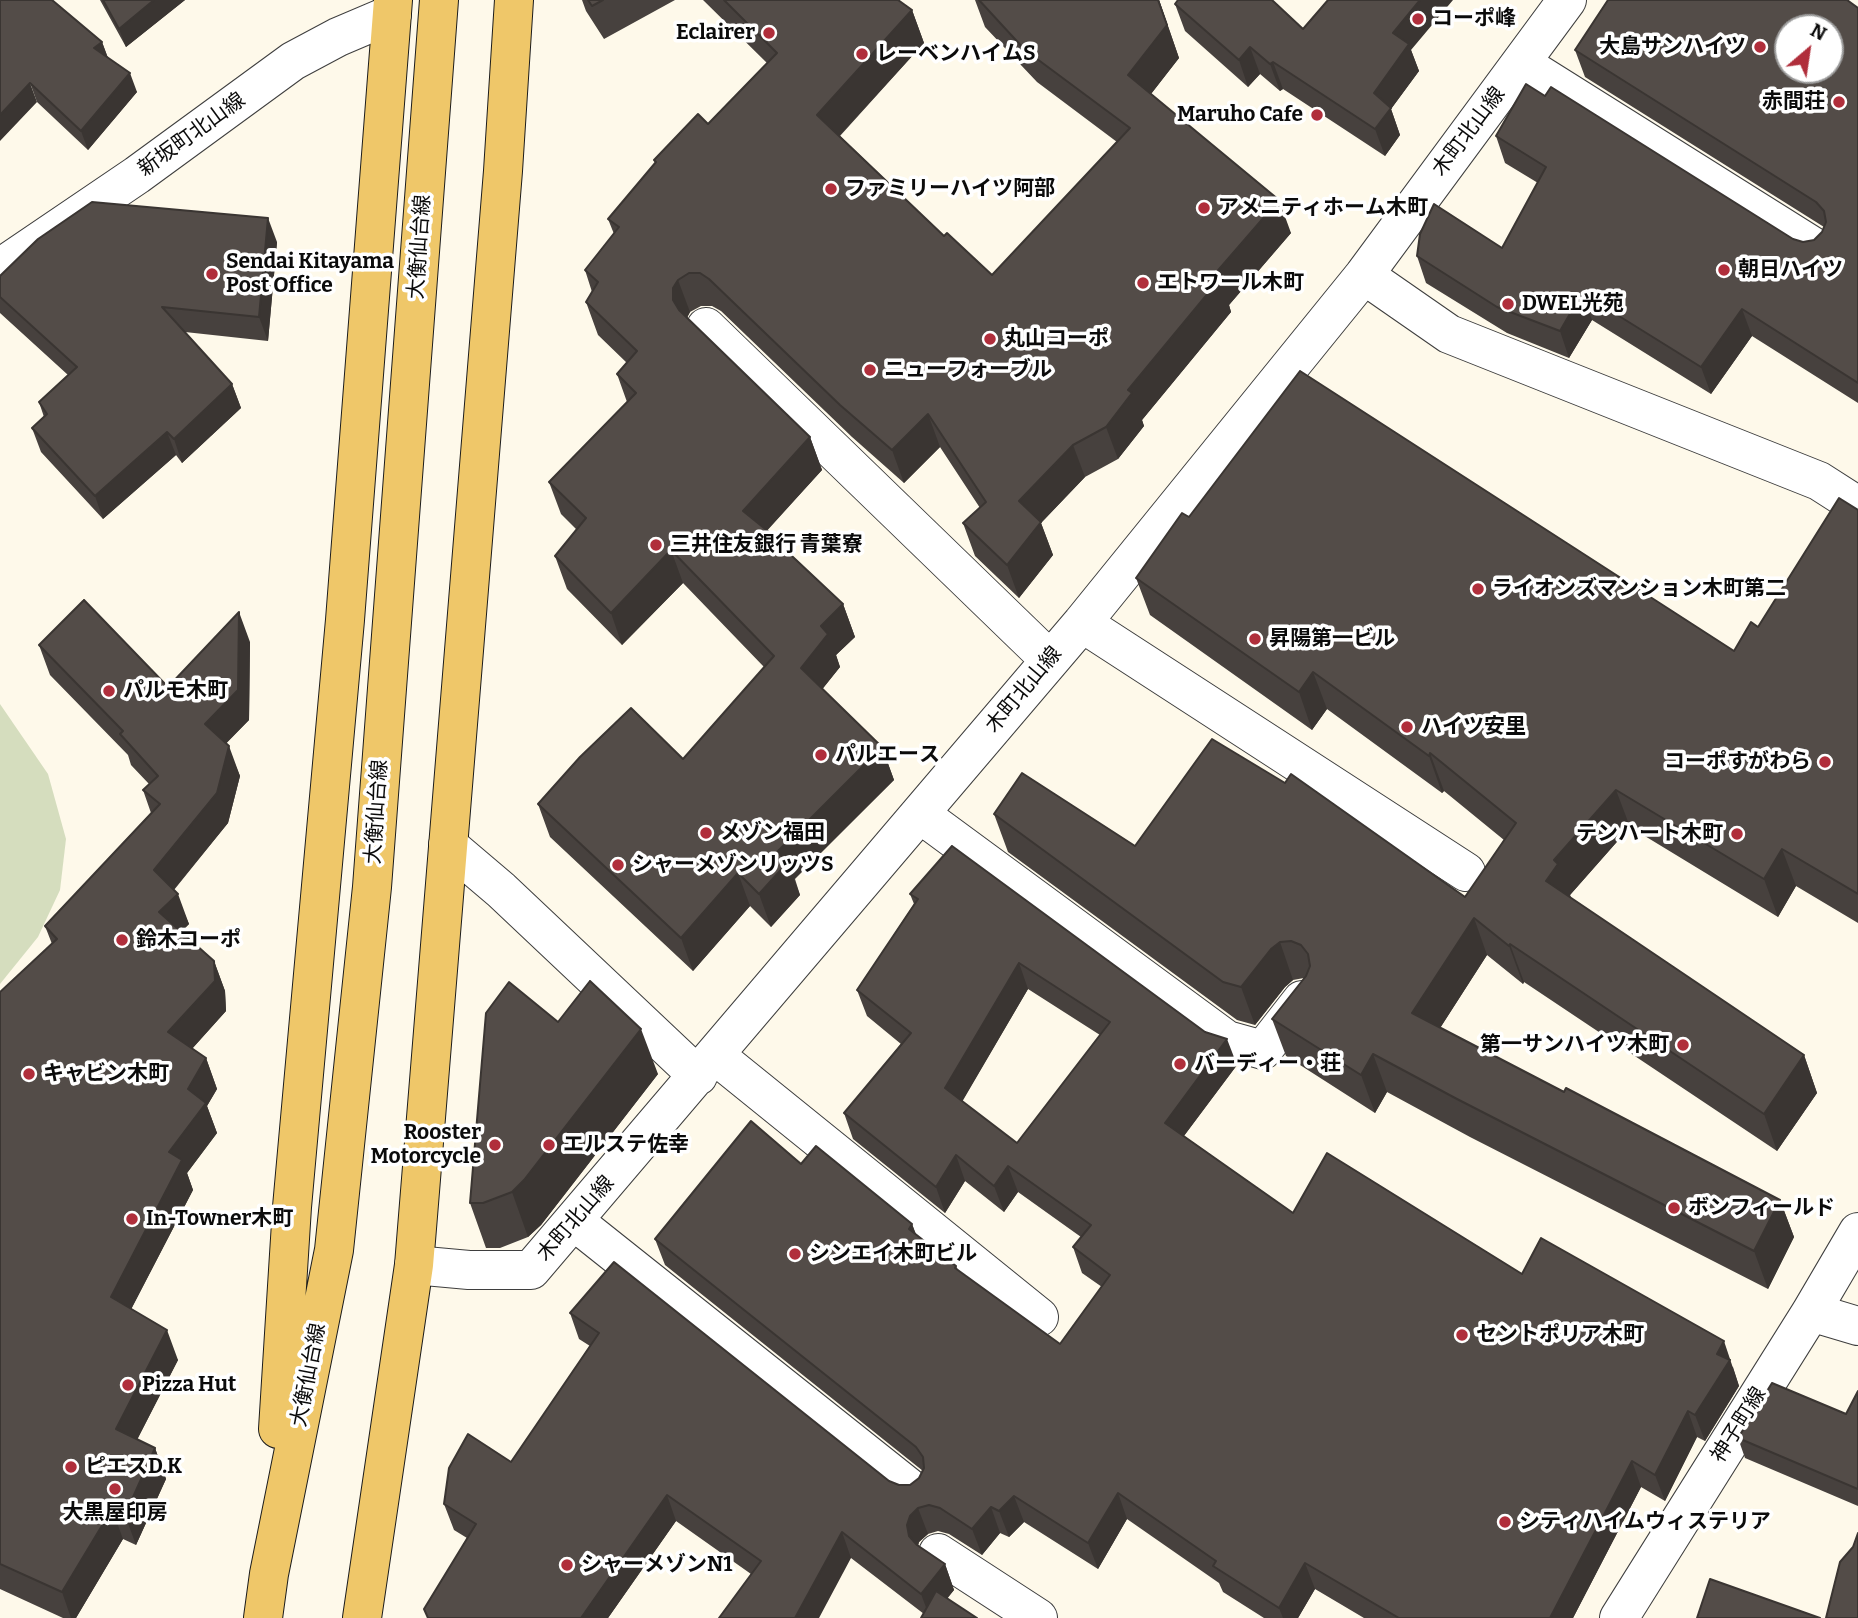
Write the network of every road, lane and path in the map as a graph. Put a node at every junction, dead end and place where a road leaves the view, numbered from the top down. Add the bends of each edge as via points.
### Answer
1 (439, 0) edge
2 (514, 0) edge
3 (1567, 0) edge
4 (392, 7) edge
5 (1521, 63) junction
6 (1814, 247) edge
7 (0, 268) edge
8 (1364, 275) junction
9 (706, 327) dead end
10 (1858, 506) edge
11 (1082, 623) junction
12 (1050, 660) junction
13 (920, 814) junction
14 (448, 845) junction
15 (1466, 872) dead end
16 (1303, 1000) edge
17 (707, 1066) junction
18 (574, 1221) junction
19 (1858, 1231) edge
20 (414, 1265) junction
21 (1811, 1311) junction
22 (1039, 1317) dead end
23 (1858, 1326) edge
24 (912, 1490) edge
25 (938, 1552) dead end
26 (269, 1574) junction
27 (263, 1618) edge
28 (362, 1618) edge
29 (1038, 1618) edge
30 (1619, 1618) edge

1 - 26 main road, 大衡仙台線 via 372,887 334,1250
2 - 14 main road
3 - 5 street, 木町北山線
4 - 7 street, 新坂町北山線 via 293,61
4 - 26 main road via 345,620 292,1207
5 - 6 street
5 - 8 street, 木町北山線
8 - 10 street via 1448,334 1819,481
8 - 11 street, 木町北山線
9 - 12 street
11 - 12 street, 木町北山線
11 - 15 street
12 - 13 street, 木町北山線
13 - 16 street via 1227,1040 1263,1050
13 - 17 street, 木町北山線
14 - 17 street
14 - 20 main road
17 - 18 street, 木町北山線
17 - 22 street
18 - 20 street, 木町北山線 via 531,1270
18 - 24 street
19 - 21 street, 神子町線
20 - 28 main road
21 - 23 street
21 - 30 street, 神子町線
25 - 29 street
26 - 27 main road, 大衡仙台線

